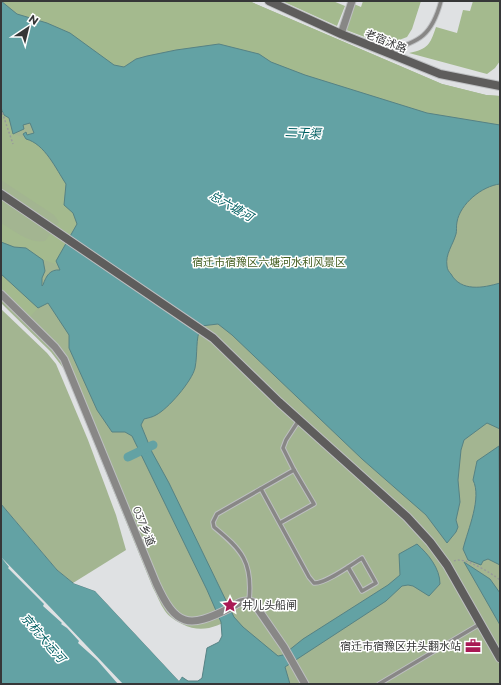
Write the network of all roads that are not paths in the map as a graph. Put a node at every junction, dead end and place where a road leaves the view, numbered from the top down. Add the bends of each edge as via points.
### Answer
1 (269, 1) edge
2 (352, 1) edge
3 (441, 1) edge
4 (341, 34) junction
5 (384, 52) junction
6 (499, 84) edge
7 (1, 194) edge
8 (1, 294) edge
9 (299, 420) junction
10 (294, 470) junction
11 (261, 489) junction
12 (280, 523) junction
13 (348, 566) junction
14 (245, 601) junction
15 (480, 624) junction
16 (500, 658) edge
17 (305, 684) edge
18 (379, 684) edge

1 - 4 street, 老宿沭路
2 - 4 street
3 - 5 lane via 435,21 418,40
4 - 5 street, 老宿沭路
5 - 6 street, 老宿沭路 via 440,74
7 - 9 street via 213,338
8 - 14 street, 037乡道 via 64,359 168,608 178,618 196,621
9 - 10 lane via 283,448
9 - 15 street via 412,522 430,542 447,565
10 - 11 lane
10 - 12 lane via 314,504
11 - 12 lane
11 - 14 lane via 217,514 213,522 214,527 239,549 245,561 250,581
12 - 13 lane via 314,583 320,584
13 - 13 lane via 362,558 376,583 362,591
14 - 17 street via 258,606
15 - 16 street
15 - 18 lane

